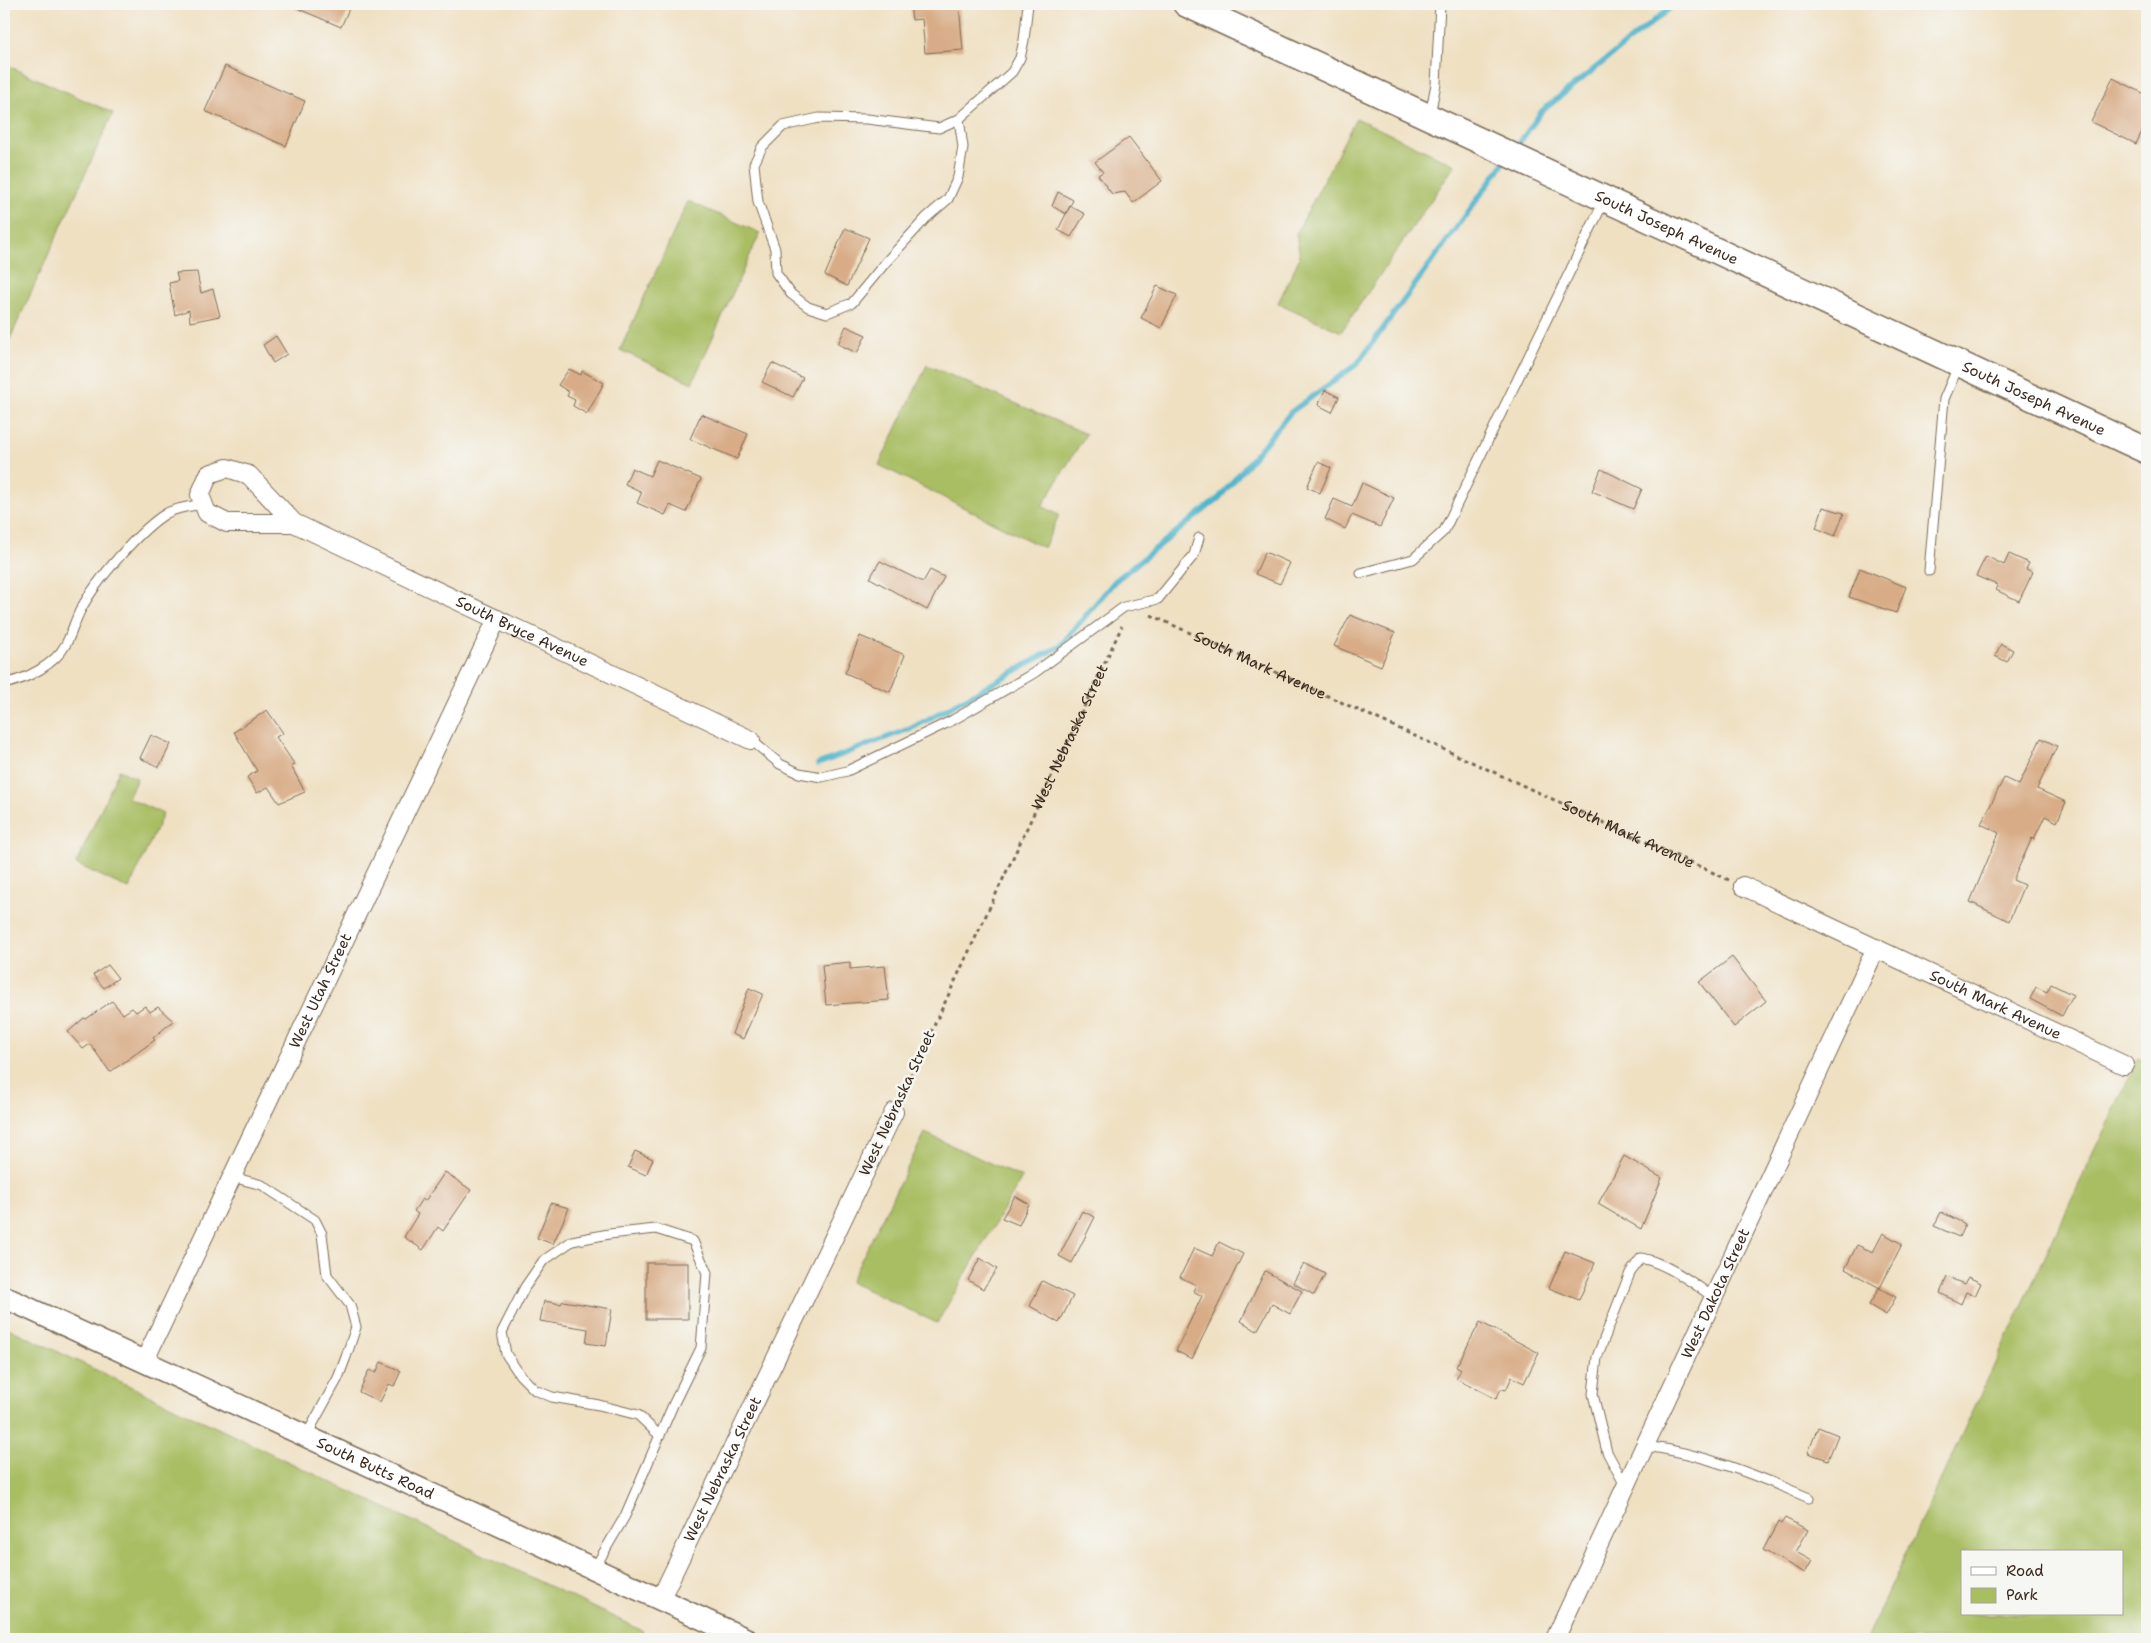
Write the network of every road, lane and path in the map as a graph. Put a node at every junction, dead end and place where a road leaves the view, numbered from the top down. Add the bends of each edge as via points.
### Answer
1 (1028, 4) edge
2 (1186, 4) edge
3 (1440, 4) edge
4 (959, 118) junction
5 (1429, 118) junction
6 (1604, 199) junction
7 (1959, 364) junction
8 (2147, 450) edge
9 (204, 504) junction
10 (294, 523) junction
11 (1198, 538) dead end
12 (1929, 571) dead end
13 (1361, 573) dead end
14 (1131, 606) junction
15 (497, 619) junction
16 (4, 684) edge
17 (751, 740) joint
18 (1743, 886) joint
19 (1876, 948) junction
20 (2124, 1065) dead end
21 (894, 1112) joint
22 (232, 1177) junction
23 (4, 1297) edge
24 (1714, 1298) junction
25 (144, 1362) junction
26 (305, 1436) junction
27 (660, 1436) junction
28 (1645, 1446) junction
29 (1626, 1487) junction
30 (1809, 1498) dead end
31 (594, 1569) junction
32 (660, 1600) junction
33 (746, 1639) edge
34 (1555, 1639) edge

1 - 4 lane via 1020,58 1012,72
2 - 5 main road, South Joseph Avenue
3 - 5 lane via 1436,84
4 - 4 lane via 939,128 867,119 819,118 783,126 762,147 754,164 758,202 775,249 776,273 791,294 808,307 827,313 852,303 926,218 948,199 958,178 962,147
5 - 6 main road, South Joseph Avenue
6 - 7 main road, South Joseph Avenue
6 - 13 lane via 1444,531 1413,559
7 - 8 main road, South Joseph Avenue
7 - 12 lane via 1944,399
9 - 10 street, South Bryce Avenue via 207,513 228,523
9 - 10 street, South Bryce Avenue via 200,494 209,474 226,468 249,475
9 - 16 lane via 179,508 156,521 92,591 62,650 31,675
10 - 15 street, South Bryce Avenue
11 - 14 lane via 1194,555 1158,598
14 - 17 lane via 1112,615 1034,673 952,720 847,771 822,777 799,774 780,764
14 - 18 path, South Mark Avenue
14 - 21 path, West Nebraska Street
15 - 17 street, South Bryce Avenue
15 - 22 street, West Utah Street
18 - 19 street, South Mark Avenue
19 - 20 street, South Mark Avenue
19 - 24 street, West Dakota Street
21 - 32 street, West Nebraska Street
22 - 25 street, West Utah Street
22 - 26 lane via 262,1185 315,1220 322,1234 327,1275 350,1305 356,1327 346,1357 338,1378
23 - 25 street, South Butts Road
24 - 28 street, West Dakota Street
24 - 29 lane via 1652,1260 1640,1258 1630,1273 1596,1357 1593,1394 1607,1452
25 - 26 street, South Butts Road
26 - 31 street, South Butts Road
27 - 27 lane via 701,1348 707,1273 693,1241 656,1229 572,1241 542,1261 525,1287 502,1332 506,1354 535,1390 552,1397 638,1414
27 - 31 lane via 625,1516
28 - 29 street, West Dakota Street
28 - 30 lane via 1673,1449 1717,1462
29 - 34 street, West Dakota Street
31 - 32 street, South Butts Road
32 - 33 street, South Butts Road

